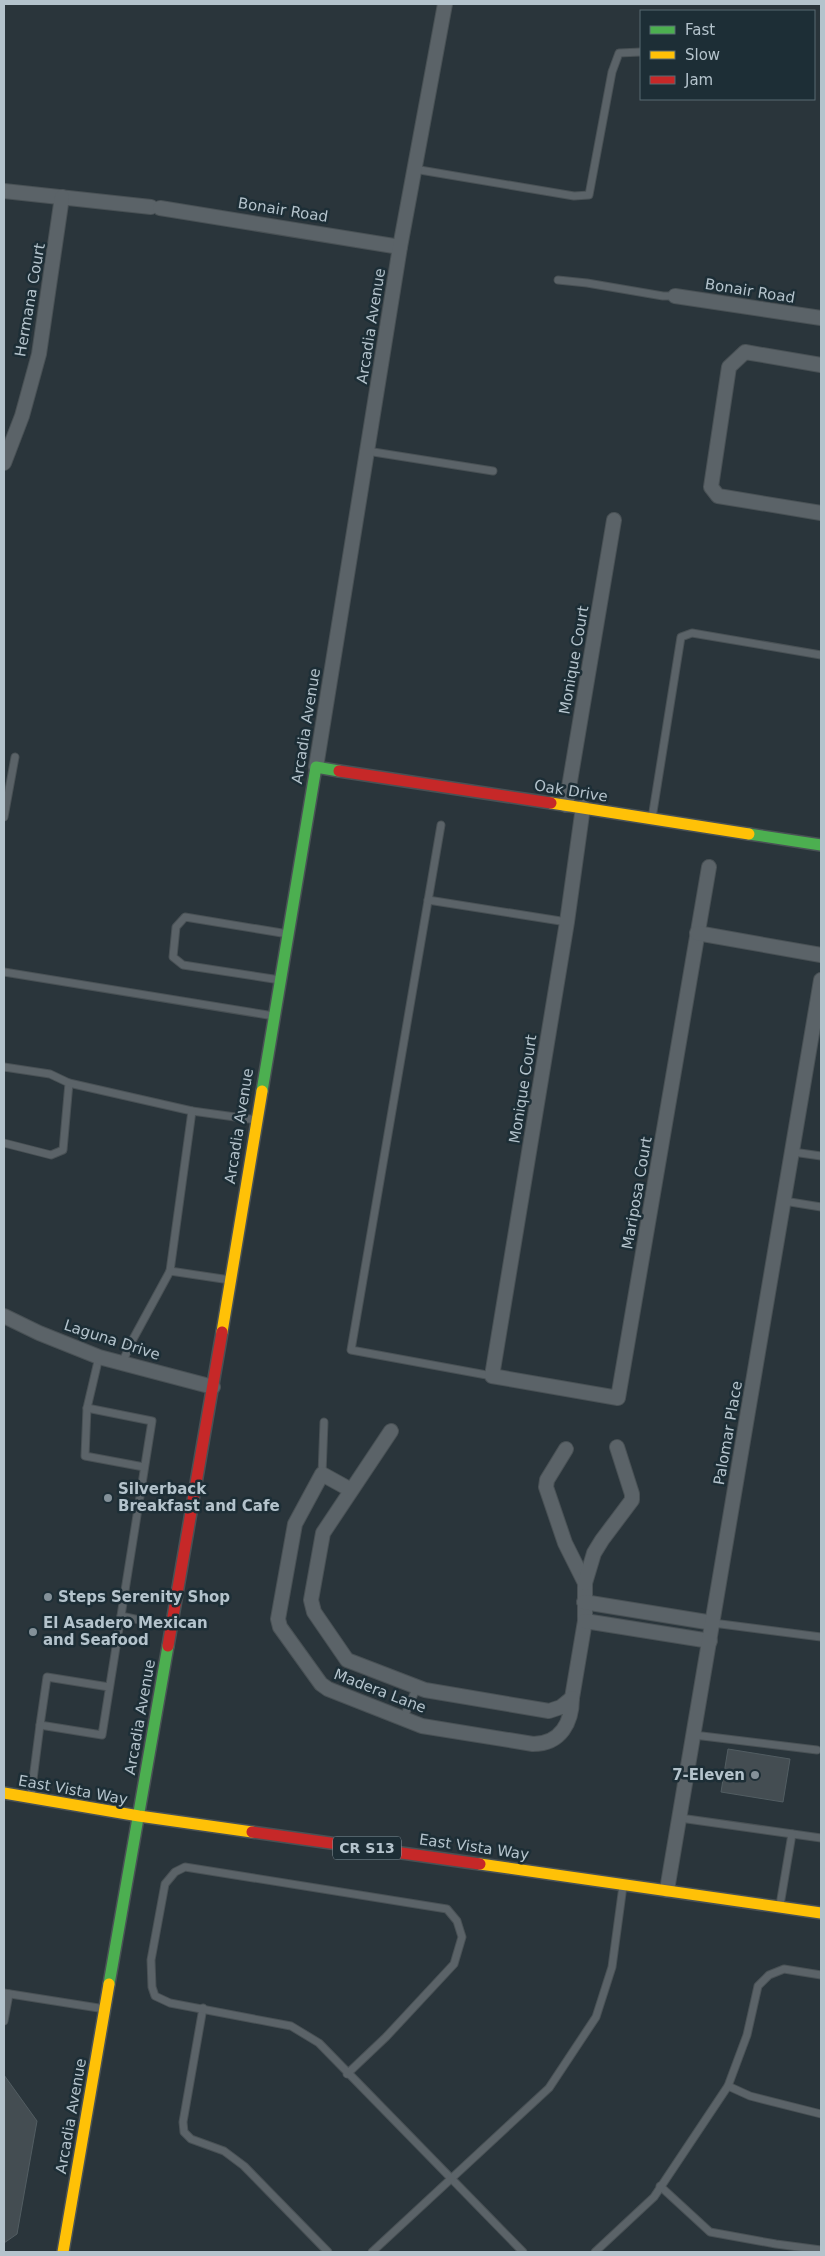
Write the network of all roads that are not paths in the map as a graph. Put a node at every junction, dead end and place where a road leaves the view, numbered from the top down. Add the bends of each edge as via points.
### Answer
1 (445, 4) edge
2 (640, 52) edge
3 (414, 169) junction
4 (4, 192) edge
5 (62, 197) junction
6 (400, 247) junction
7 (558, 280) dead end
8 (675, 296) joint
9 (821, 318) edge
10 (821, 365) edge
11 (367, 451) junction
12 (4, 463) edge
13 (493, 471) dead end
14 (821, 513) edge
15 (614, 520) dead end
16 (821, 655) edge
17 (15, 757) dead end
18 (316, 767) junction
19 (566, 805) junction
20 (583, 808) junction
21 (4, 817) edge
22 (652, 818) junction
23 (441, 825) dead end
24 (821, 845) edge
25 (709, 867) dead end
26 (428, 900) junction
27 (567, 922) junction
28 (288, 934) junction
29 (697, 934) junction
30 (821, 955) edge
31 (4, 972) edge
32 (280, 980) junction
33 (821, 980) edge
34 (274, 1016) junction
35 (4, 1067) edge
36 (69, 1083) junction
37 (192, 1111) junction
38 (257, 1120) junction
39 (4, 1143) edge
40 (793, 1152) junction
41 (821, 1156) edge
42 (784, 1200) junction
43 (821, 1207) edge
44 (170, 1272) junction
45 (230, 1280) junction
46 (4, 1316) edge
47 (100, 1357) junction
48 (122, 1363) junction
49 (492, 1376) junction
50 (213, 1387) junction
51 (87, 1408) junction
52 (324, 1422) dead end
53 (391, 1431) dead end
54 (617, 1447) dead end
55 (566, 1449) dead end
56 (144, 1467) junction
57 (322, 1474) junction
58 (351, 1490) junction
59 (585, 1583) junction
60 (584, 1602) junction
61 (121, 1616) junction
62 (585, 1620) junction
63 (713, 1623) junction
64 (172, 1627) junction
65 (821, 1637) edge
66 (710, 1641) junction
67 (109, 1687) junction
68 (417, 1687) junction
69 (572, 1698) junction
70 (403, 1719) junction
71 (40, 1725) junction
72 (694, 1734) junction
73 (817, 1750) dead end
74 (4, 1794) edge
75 (31, 1798) junction
76 (140, 1816) junction
77 (680, 1818) junction
78 (792, 1834) junction
79 (821, 1838) edge
80 (623, 1883) junction
81 (667, 1890) junction
82 (780, 1906) junction
83 (821, 1913) edge
84 (821, 1975) edge
85 (6, 1994) edge
86 (203, 2008) junction
87 (106, 2009) junction
88 (4, 2021) edge
89 (347, 2074) junction
90 (728, 2086) junction
91 (821, 2114) edge
92 (450, 2180) junction
93 (660, 2186) junction
94 (821, 2250) edge
95 (63, 2252) edge
96 (328, 2252) edge
97 (372, 2252) edge
98 (523, 2252) edge
99 (595, 2252) edge

1 - 3 street, Arcadia Avenue
2 - 3 lane via 619,53 612,72 589,195 574,196
3 - 6 street, Arcadia Avenue
4 - 5 street, Bonair Road
5 - 6 street, Bonair Road via 156,207
5 - 12 street, Hermana Court via 39,354 22,416
6 - 11 street, Arcadia Avenue
7 - 8 lane
8 - 9 street, Bonair Road
10 - 14 street via 745,352 729,367 711,487 718,496
11 - 13 lane
11 - 18 street, Arcadia Avenue
15 - 19 street, Monique Court
16 - 22 lane via 692,633 680,637
17 - 21 lane
18 - 19 street, Oak Drive
18 - 28 street, Arcadia Avenue
19 - 20 street, Oak Drive
20 - 22 street, Oak Drive
20 - 27 street, Monique Court
22 - 24 street, Oak Drive
23 - 26 lane
25 - 29 street, Mariposa Court
26 - 27 lane
26 - 49 lane via 351,1350
27 - 49 street, Monique Court
28 - 32 street, Arcadia Avenue
28 - 32 lane via 185,917 176,927 173,957 183,965
29 - 30 street
29 - 49 street, Mariposa Court via 618,1398
31 - 34 lane
32 - 34 street, Arcadia Avenue
33 - 40 street, Palomar Place
34 - 38 street, Arcadia Avenue
35 - 36 lane via 50,1074
36 - 37 lane
36 - 39 lane via 63,1150 51,1155
37 - 38 lane
37 - 44 lane
38 - 45 street, Arcadia Avenue
40 - 41 lane
40 - 42 street, Palomar Place
42 - 43 lane
42 - 63 street, Palomar Place
44 - 45 lane
44 - 48 lane
45 - 50 street, Arcadia Avenue
46 - 47 street, Laguna Drive
47 - 48 street, Laguna Drive
47 - 51 lane
48 - 50 street, Laguna Drive
50 - 64 street, Arcadia Avenue
51 - 56 lane via 84,1456
51 - 56 lane via 152,1421
52 - 57 lane
53 - 58 street, Madera Lane
54 - 59 street via 632,1500 594,1554
55 - 59 street via 546,1487 565,1543
56 - 61 lane
57 - 58 street
57 - 70 street, Madera Lane via 300,1512 291,1536 278,1619 280,1627 321,1684
58 - 68 street, Madera Lane via 323,1533 312,1606 347,1660
59 - 60 street
60 - 62 street, Madera Lane
60 - 63 street
61 - 64 lane
61 - 67 lane
62 - 66 street
62 - 69 street, Madera Lane
63 - 65 lane
63 - 66 street, Palomar Place
64 - 76 street, Arcadia Avenue
66 - 72 street, Palomar Place
67 - 71 lane via 102,1735
67 - 71 lane via 47,1677
68 - 69 street, Madera Lane via 549,1711
68 - 70 lane
69 - 70 street, Madera Lane via 569,1723 563,1731 541,1744 422,1726
71 - 75 lane
72 - 73 lane
72 - 77 street, Palomar Place
74 - 75 street, East Vista Way / CR S13
75 - 76 street, East Vista Way / CR S13
76 - 80 street, East Vista Way / CR S13
76 - 87 street, Arcadia Avenue
77 - 78 lane
77 - 81 street, Palomar Place
78 - 79 lane
78 - 82 lane
80 - 81 street, East Vista Way / CR S13
80 - 92 lane via 612,1967 596,2017 549,2088
81 - 82 street, East Vista Way / CR S13
82 - 83 street, East Vista Way / CR S13
84 - 90 lane via 784,1969 769,1975 758,1986 747,2035
85 - 87 lane
85 - 88 lane
86 - 89 lane via 291,2026 319,2043
86 - 89 lane via 170,2003 155,1996 152,1987 151,1960 165,1884 175,1872 185,1867 447,1908 457,1921 462,1937 454,1964
86 - 96 lane via 183,2122 184,2132 191,2139 224,2151 244,2166
87 - 95 street, Arcadia Avenue
89 - 92 lane
90 - 91 lane via 750,2096
90 - 93 lane
92 - 97 lane
92 - 98 lane
93 - 94 lane via 710,2232
93 - 99 lane via 654,2197

